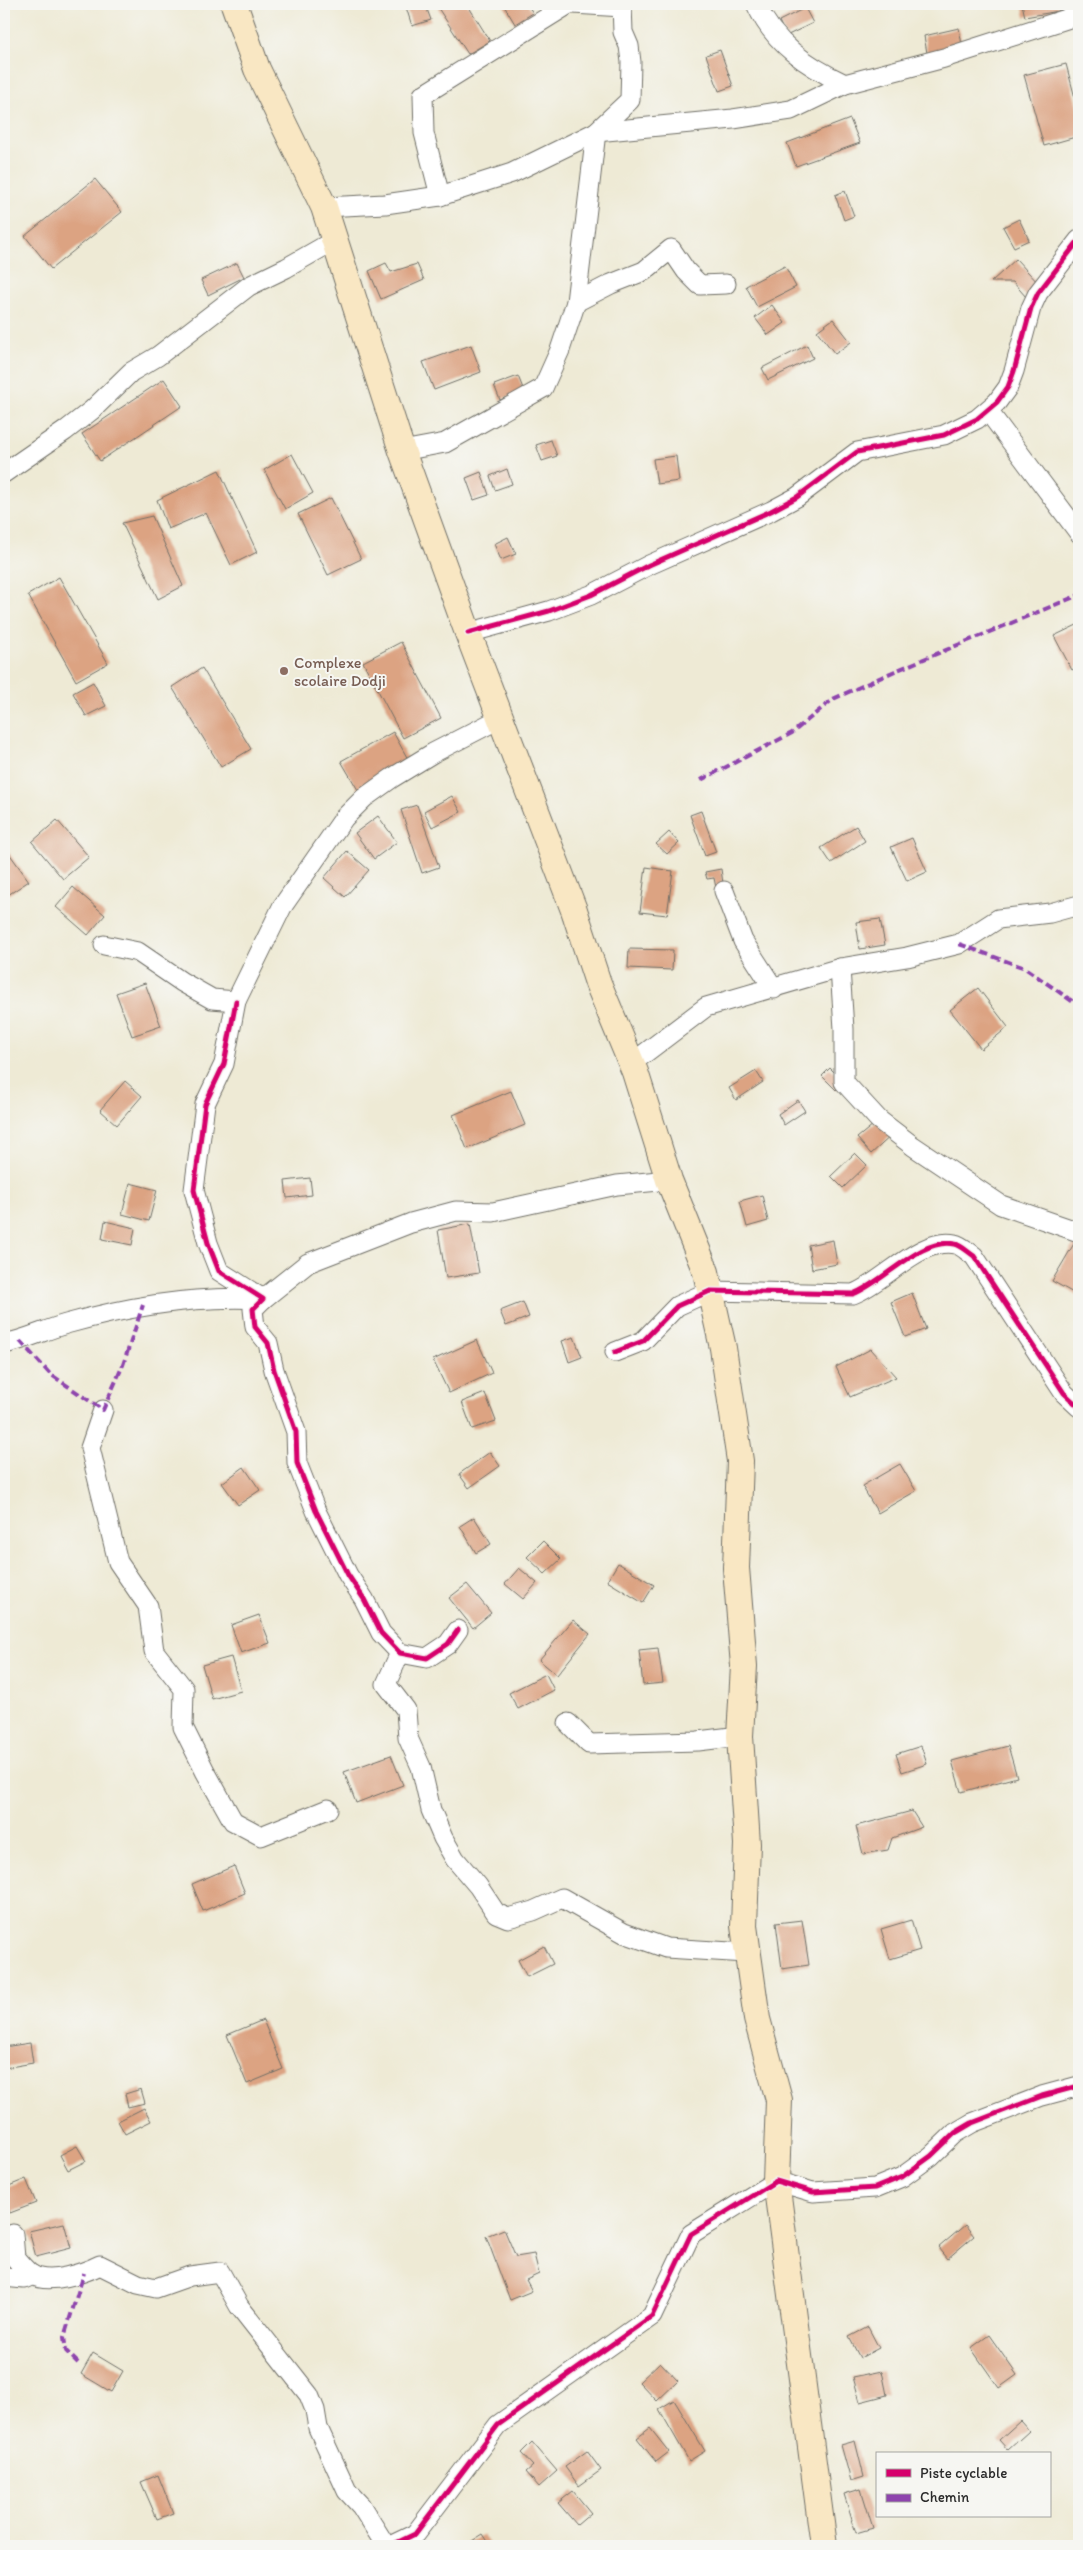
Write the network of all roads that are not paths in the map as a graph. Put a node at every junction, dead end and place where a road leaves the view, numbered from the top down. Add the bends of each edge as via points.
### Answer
1 (234, 4) edge
2 (571, 4) edge
3 (756, 4) edge
4 (622, 6) edge
5 (1079, 15) edge
6 (845, 84) junction
7 (596, 132) junction
8 (440, 196) junction
9 (324, 207) junction
10 (335, 240) junction
11 (1079, 240) edge
12 (726, 284) dead end
13 (576, 302) junction
14 (988, 411) junction
15 (402, 451) junction
16 (4, 473) edge
17 (1079, 533) edge
18 (468, 633) junction
19 (501, 718) junction
20 (724, 891) dead end
21 (1079, 905) edge
22 (104, 945) dead end
23 (840, 968) junction
24 (774, 988) junction
25 (236, 1001) junction
26 (632, 1063) junction
27 (669, 1180) junction
28 (1079, 1232) edge
29 (710, 1291) junction
30 (263, 1299) junction
31 (4, 1344) edge
32 (615, 1352) dead end
33 (103, 1410) dead end
34 (1079, 1410) edge
35 (458, 1630) dead end
36 (400, 1653) junction
37 (568, 1723) dead end
38 (740, 1736) junction
39 (328, 1809) dead end
40 (747, 1953) junction
41 (1079, 2086) edge
42 (776, 2181) junction
43 (13, 2234) dead end
44 (32, 2275) junction
45 (4, 2277) edge
46 (386, 2546) edge
47 (390, 2546) edge
48 (824, 2546) edge

1 - 9 main road via 257,68
2 - 4 street
2 - 8 street via 423,95 424,133
3 - 6 street via 766,24 787,48 805,63
4 - 7 street via 623,32 631,62 630,100
5 - 6 street via 944,58
6 - 7 street via 791,110
7 - 8 street via 512,173
7 - 13 street
8 - 9 street via 385,204
9 - 10 main road
10 - 15 main road
10 - 16 street via 249,286 158,356 131,372 65,431
11 - 14 street via 1038,293 1023,330 1012,380
12 - 13 street via 700,285 671,249 644,271
13 - 15 street via 543,388 445,443
14 - 17 street
14 - 18 street via 944,435 857,452 797,496 770,511 649,565 591,595 549,611
15 - 18 main road
18 - 19 main road
19 - 25 street via 433,752 392,778 364,798 344,818 282,907
19 - 26 main road via 598,982
20 - 24 street via 743,941
21 - 23 street via 1050,913 998,919 959,944
22 - 25 street via 138,952 212,998
23 - 24 street
23 - 28 street via 844,1082 879,1120 1001,1205
24 - 26 street via 706,1007
25 - 30 street via 224,1064 205,1104 194,1190 219,1271
26 - 27 main road
27 - 29 main road via 706,1272
27 - 30 street via 617,1185 493,1212 456,1211 411,1223 308,1263
29 - 32 street via 676,1306 644,1341
29 - 34 street via 853,1294 921,1251 939,1243 957,1244 974,1256 1064,1393
29 - 38 main road via 723,1348 740,1461 736,1568 744,1666
30 - 31 street via 226,1297 143,1305
30 - 36 street via 253,1308 255,1327 268,1344 294,1425 297,1462 348,1575 381,1633
33 - 39 street via 90,1448 118,1562 148,1606 154,1650 184,1689 183,1727 233,1822 261,1836
35 - 36 street via 448,1644 427,1658
36 - 40 street via 386,1684 406,1710 408,1738 422,1767 431,1810 455,1859 496,1913 508,1918 533,1912 562,1898 624,1933 666,1948
37 - 38 street via 589,1744 698,1741
38 - 40 main road via 747,1844 744,1926
40 - 42 main road via 757,2019 779,2100
41 - 42 street via 1042,2096 972,2123 902,2177 875,2188 813,2192
42 - 47 street via 691,2234 652,2316 498,2425 415,2534
42 - 48 main road
43 - 44 street via 15,2258
44 - 45 street via 24,2279
44 - 46 street via 51,2280 84,2273 100,2265 138,2284 156,2288 190,2276 220,2272 239,2306 309,2396 318,2428 347,2492 361,2506

